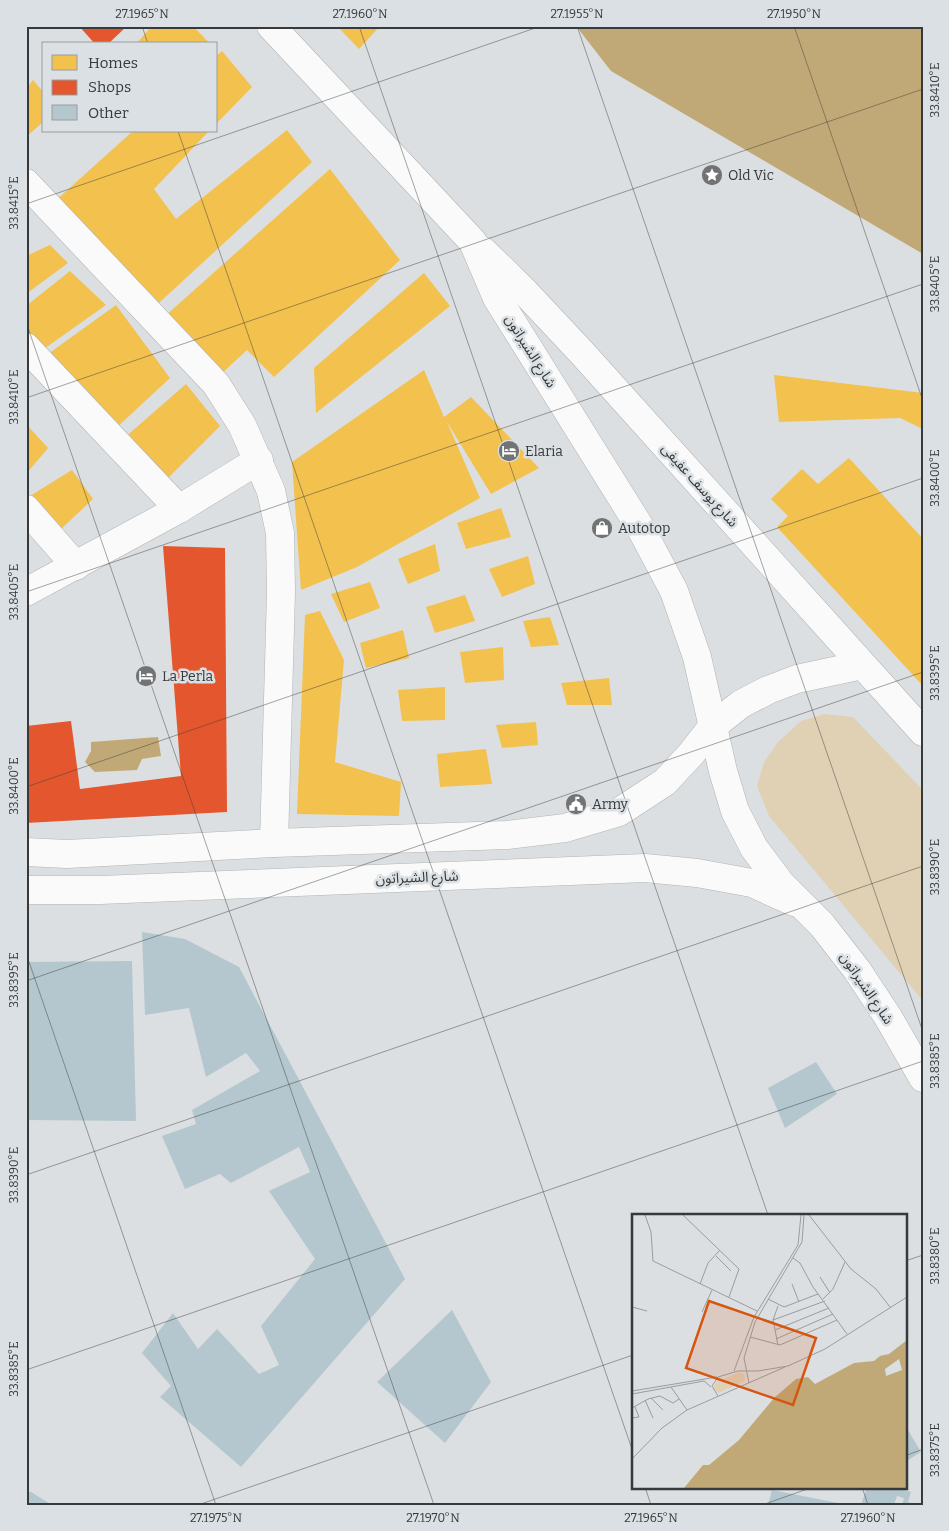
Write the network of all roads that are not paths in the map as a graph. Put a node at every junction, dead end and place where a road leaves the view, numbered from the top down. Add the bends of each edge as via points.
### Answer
1 (270, 26) edge
2 (26, 183) edge
3 (473, 242) junction
4 (26, 347) edge
5 (259, 460) junction
6 (26, 509) edge
7 (179, 509) junction
8 (76, 566) junction
9 (26, 592) edge
10 (862, 665) junction
11 (713, 726) junction
12 (923, 732) edge
13 (274, 843) junction
14 (26, 852) edge
15 (26, 890) edge
16 (803, 905) junction
17 (923, 1078) edge

1 - 3 street, شارع الشيراتون
2 - 5 street via 216,384
3 - 10 street, شارع يوسف عفيفى via 583,354
3 - 11 street, شارع الشيراتون via 497,298 640,527 674,591 697,657
4 - 7 street
5 - 7 street
5 - 13 street via 271,491 280,533
6 - 8 street
7 - 8 street
8 - 9 street
10 - 11 street via 797,679 768,690 741,704
10 - 12 street, شارع يوسف عفيفى
11 - 13 street via 665,782 619,812 565,828 507,835
11 - 16 street, شارع الشيراتون via 735,811 754,848
13 - 14 street via 67,854
15 - 16 street, شارع الشيراتون via 100,890 645,868 752,883
16 - 17 street, شارع الشيراتون via 857,970

